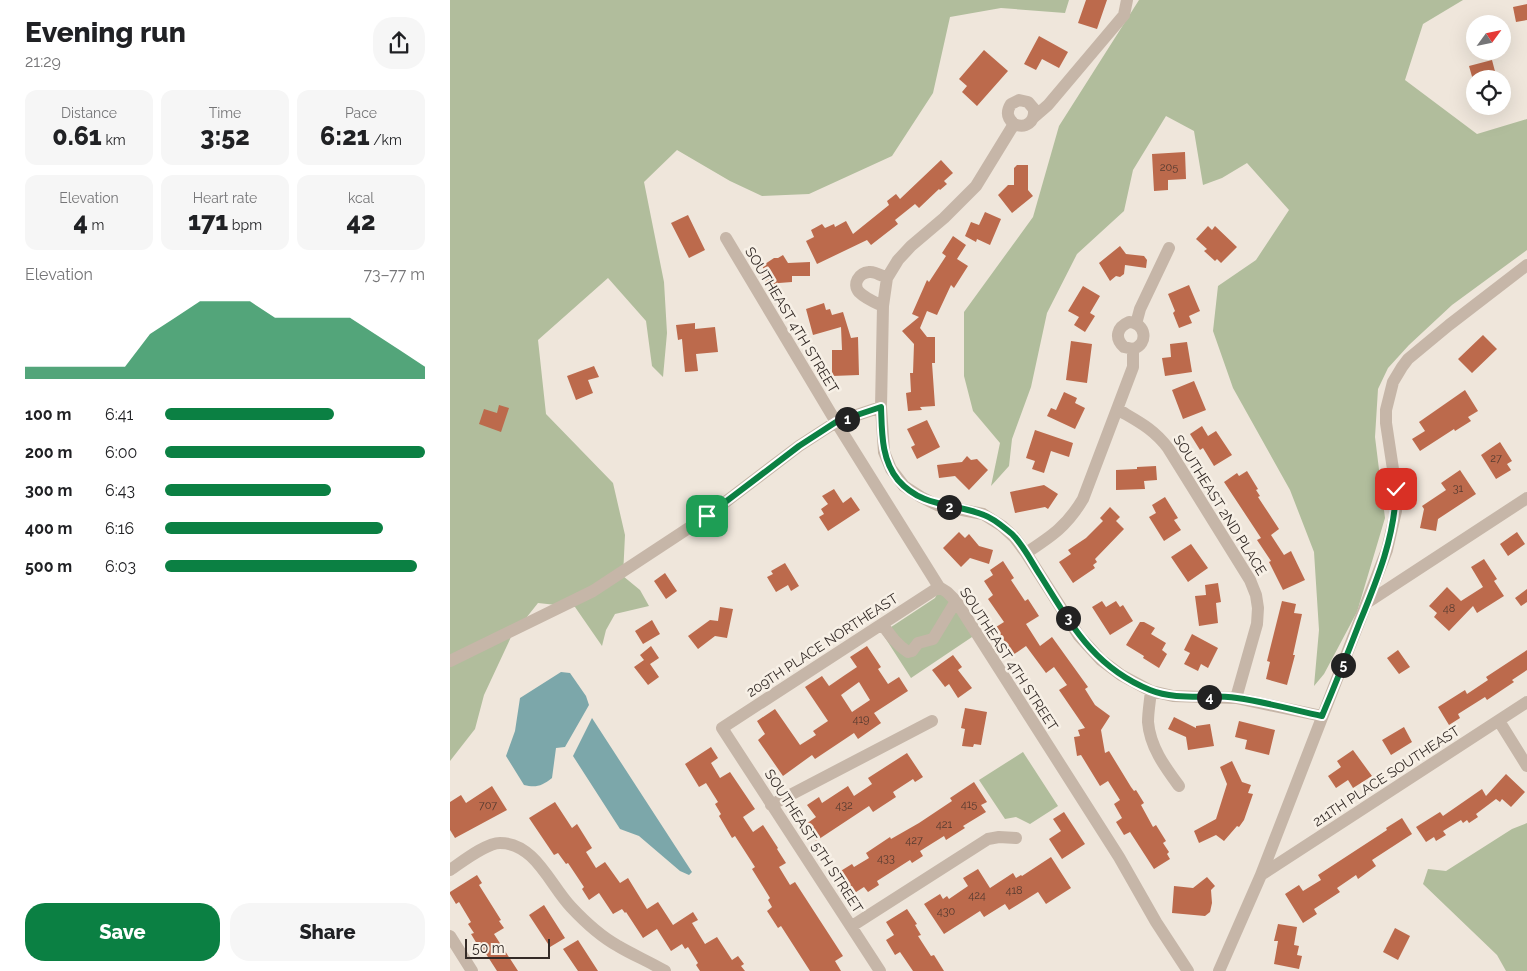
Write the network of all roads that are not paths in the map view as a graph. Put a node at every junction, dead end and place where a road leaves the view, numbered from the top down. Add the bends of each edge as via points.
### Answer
1 (1127, 0) edge
2 (1033, 118) junction
3 (1014, 124) junction
4 (726, 238) dead end
5 (1169, 248) dead end
6 (1527, 265) edge
7 (887, 278) junction
8 (883, 306) junction
9 (1136, 324) junction
10 (1133, 349) junction
11 (881, 407) junction
12 (1116, 409) junction
13 (836, 422) junction
14 (1527, 498) edge
15 (1026, 553) junction
16 (938, 587) junction
17 (956, 601) junction
18 (1368, 602) junction
19 (882, 624) junction
20 (450, 661) edge
21 (1151, 691) junction
22 (1236, 698) junction
23 (1527, 702) edge
24 (1322, 716) junction
25 (932, 721) dead end
26 (1498, 721) junction
27 (722, 728) joint
28 (1527, 766) edge
29 (1179, 786) dead end
30 (771, 805) junction
31 (1016, 838) dead end
32 (450, 870) edge
33 (1261, 875) junction
34 (852, 926) junction
35 (450, 936) edge
36 (472, 971) edge
37 (665, 971) edge
38 (880, 971) edge
39 (1188, 971) edge
40 (1219, 971) edge

1 - 2 street via 1124,15 1048,105
2 - 3 street via 1027,125
2 - 3 street via 1032,105 1019,100 1011,104 1008,112
3 - 7 street via 976,186 911,246
4 - 13 street, SOUTHEAST 4TH STREET
5 - 9 street
6 - 18 street via 1408,359 1393,382 1386,410 1396,511 1387,550
7 - 8 street
7 - 8 street via 869,272 861,275 856,287 868,300
8 - 11 street
9 - 10 street via 1142,328 1144,336 1141,345
9 - 10 street via 1125,324 1118,335 1124,347
10 - 12 street via 1133,367
11 - 13 street
11 - 15 street via 884,452 890,469 904,486 937,504 983,514 1014,536
12 - 15 street via 1083,499 1054,534
12 - 22 street, SOUTHEAST 2ND PLACE via 1158,435 1250,580 1258,608
13 - 16 street, SOUTHEAST 4TH STREET
13 - 20 street via 707,516 593,591
14 - 18 street
15 - 21 street via 1090,650 1121,676
16 - 17 street, SOUTHEAST 4TH STREET
16 - 19 street, 209TH PLACE NORTHEAST
17 - 19 street via 932,639 918,643 912,651 903,649
17 - 39 street, SOUTHEAST 4TH STREET
18 - 24 street
19 - 27 street, 209TH PLACE NORTHEAST
21 - 22 street via 1173,696
21 - 29 street via 1148,722 1152,739 1163,764
22 - 24 street
23 - 26 street, 211TH PLACE SOUTHEAST
24 - 33 street
25 - 30 street
26 - 28 street
26 - 33 street, 211TH PLACE SOUTHEAST
27 - 30 street, SOUTHEAST 5TH STREET
30 - 34 street, SOUTHEAST 5TH STREET
31 - 34 street via 988,839
32 - 37 street via 490,845 509,844 526,851 564,899 601,935
33 - 40 street
34 - 38 street, SOUTHEAST 5TH STREET
35 - 36 street

